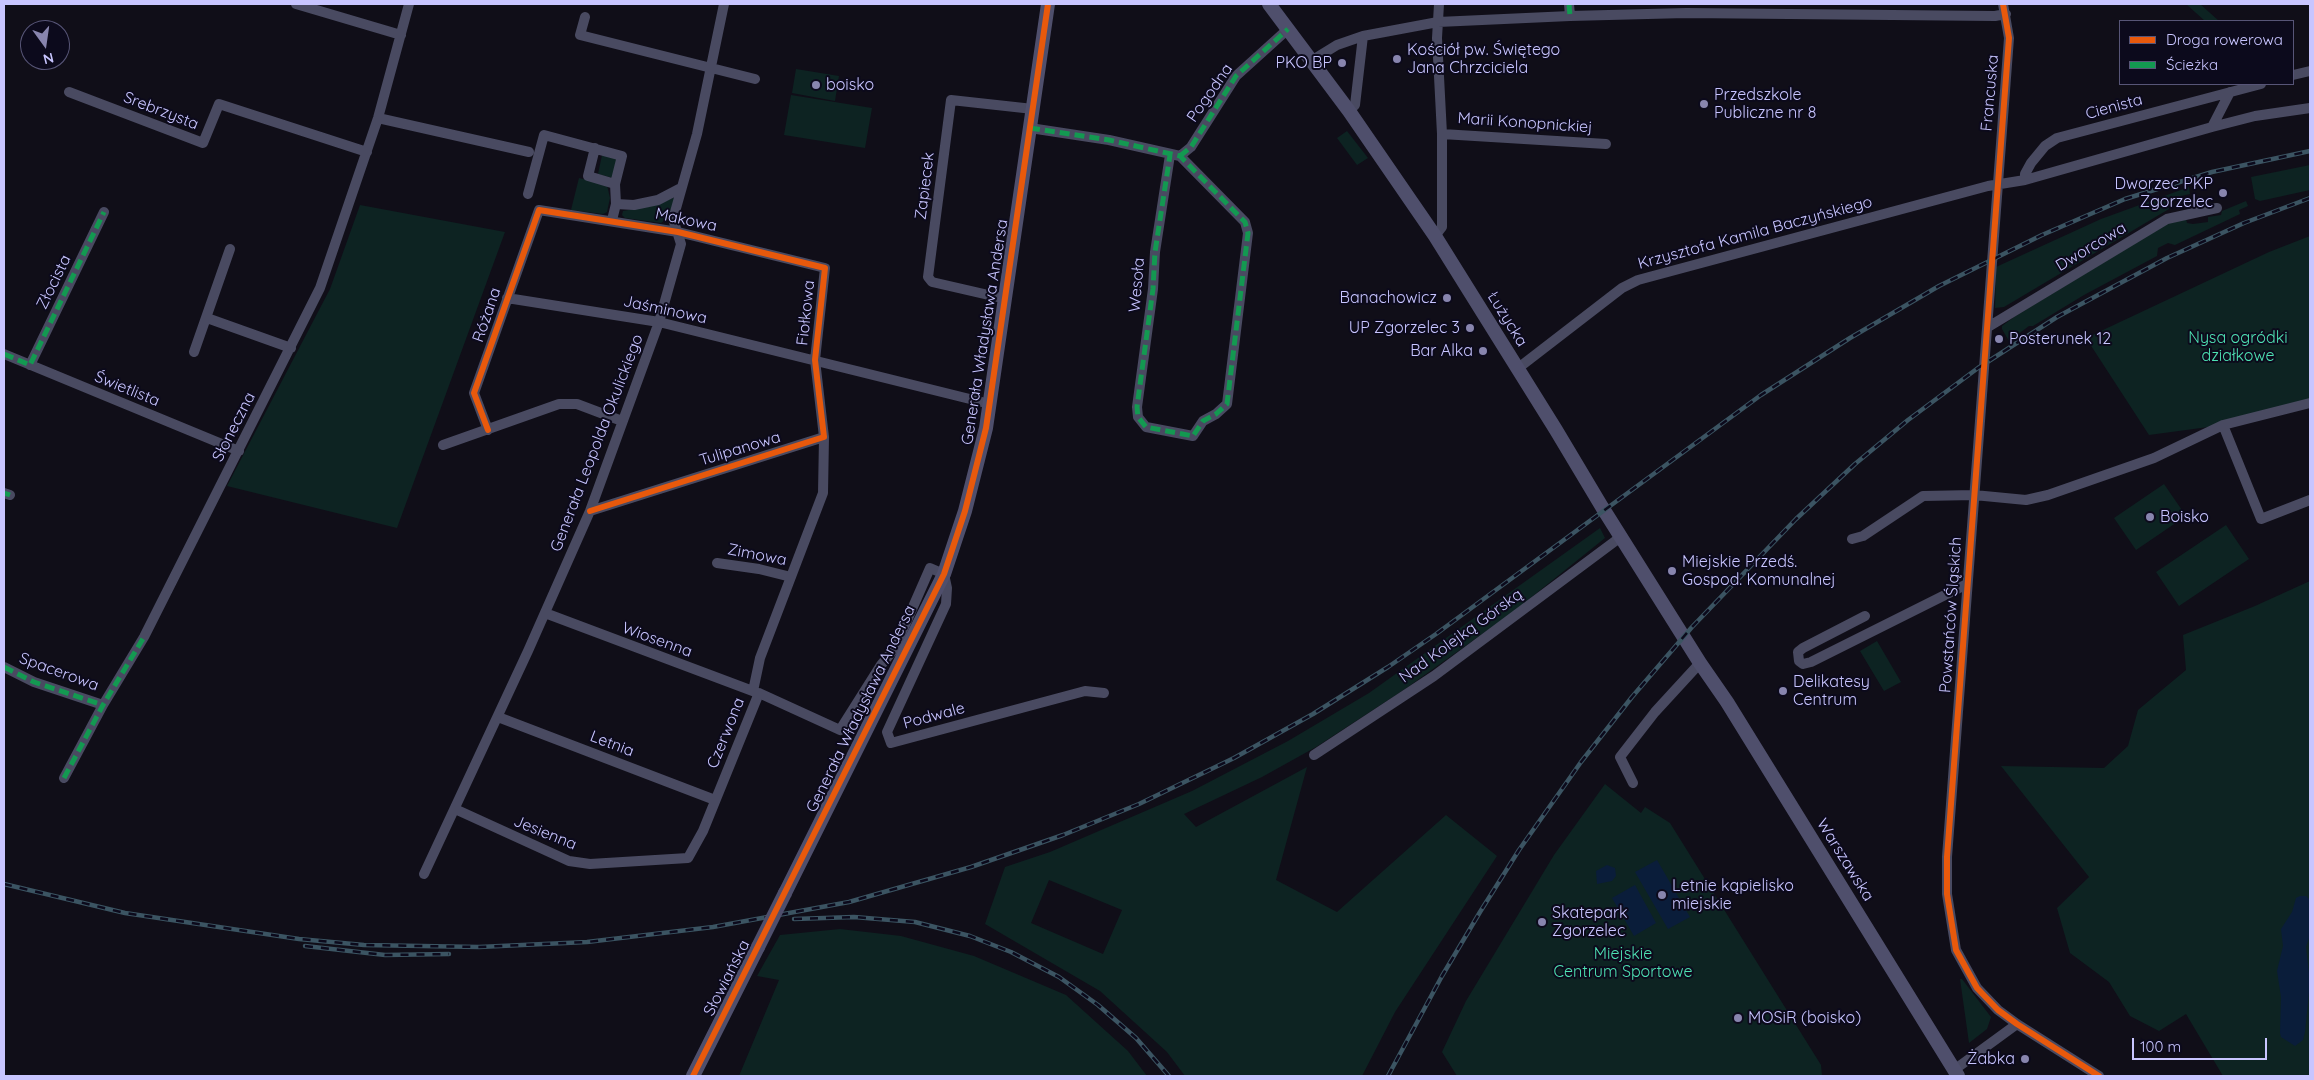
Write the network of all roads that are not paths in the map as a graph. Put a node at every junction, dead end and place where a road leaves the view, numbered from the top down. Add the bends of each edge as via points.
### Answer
1 (296, 4) edge
2 (409, 4) edge
3 (724, 4) edge
4 (1048, 4) edge
5 (1269, 4) edge
6 (1440, 4) edge
7 (1569, 4) edge
8 (2005, 9) edge
9 (1570, 16) junction
10 (585, 18) dead end
11 (1438, 22) junction
12 (1288, 29) junction
13 (402, 34) junction
14 (1363, 36) junction
15 (1311, 61) junction
16 (711, 70) junction
17 (2310, 71) edge
18 (2294, 75) edge
19 (755, 80) dead end
20 (2257, 85) edge
21 (69, 92) dead end
22 (2230, 92) junction
23 (1033, 108) junction
24 (2310, 108) edge
25 (1349, 111) junction
26 (378, 118) junction
27 (2212, 127) junction
28 (1030, 128) junction
29 (1442, 134) junction
30 (1606, 144) dead end
31 (595, 148) junction
32 (367, 152) junction
33 (529, 152) dead end
34 (1175, 155) junction
35 (2025, 180) junction
36 (615, 184) junction
37 (1997, 184) junction
38 (681, 188) junction
39 (528, 194) dead end
40 (616, 204) junction
41 (2216, 208) dead end
42 (539, 210) joint
43 (104, 212) dead end
44 (612, 220) junction
45 (678, 232) junction
46 (1435, 236) junction
47 (230, 249) dead end
48 (825, 268) joint
49 (507, 298) junction
50 (1006, 299) junction
51 (206, 318) junction
52 (659, 322) junction
53 (1988, 327) junction
54 (291, 348) junction
55 (194, 352) dead end
56 (4, 354) edge
57 (815, 360) junction
58 (30, 365) junction
59 (1517, 369) junction
60 (2310, 402) edge
61 (990, 404) junction
62 (622, 421) junction
63 (2223, 425) junction
64 (488, 430) junction
65 (824, 437) junction
66 (443, 445) dead end
67 (239, 451) junction
68 (1974, 495) junction
69 (2310, 500) edge
70 (590, 511) junction
71 (1622, 536) junction
72 (1852, 539) dead end
73 (717, 563) dead end
74 (944, 574) junction
75 (791, 577) junction
76 (1967, 584) junction
77 (545, 613) junction
78 (1865, 616) dead end
79 (1700, 664) junction
80 (4, 667) edge
81 (756, 692) junction
82 (1104, 694) dead end
83 (103, 705) junction
84 (498, 717) junction
85 (1314, 755) dead end
86 (64, 778) dead end
87 (1633, 784) dead end
88 (716, 800) junction
89 (455, 809) junction
90 (688, 858) joint
91 (424, 874) dead end
92 (785, 893) joint
93 (2017, 1024) junction
94 (1956, 1073) edge
95 (693, 1076) edge
96 (2099, 1076) edge

1 - 13 street
2 - 13 street, Słoneczna
3 - 16 street, Generała Leopolda Okulickiego
4 - 23 main road, Generała Władysława Andersa
5 - 12 main road, Łużycka
6 - 11 street
7 - 9 street
8 - 9 street via 1986,16 1686,13
8 - 37 street, Francuska via 2009,38
9 - 11 street
10 - 16 street via 580,35
11 - 14 street
11 - 29 street
12 - 15 main road, Łużycka
12 - 34 street, Pogodna via 1236,76 1191,147
13 - 26 street, Słoneczna
14 - 15 street via 1337,45
14 - 25 street via 1355,105
15 - 25 main road, Łużycka
16 - 19 street
16 - 38 street, Generała Leopolda Okulickiego
17 - 18 street
20 - 22 street, Cienista
21 - 32 street, Srebrzysta via 203,143 219,104
22 - 27 street
22 - 35 street, Cienista via 2057,138 2031,163
23 - 28 main road, Generała Władysława Andersa
23 - 50 street, Zapiecek via 951,100 928,276 932,282
24 - 27 street, Krzysztofa Kamila Baczyńskiego via 2255,116
25 - 46 main road, Łużycka
26 - 32 street, Słoneczna
26 - 33 street
27 - 35 street, Krzysztofa Kamila Baczyńskiego
28 - 34 street via 1109,140
28 - 50 main road, Generała Władysława Andersa
29 - 30 street, Marii Konopnickiej
29 - 46 street via 1442,227
31 - 36 street via 622,156
31 - 36 street via 588,176
31 - 39 street via 544,135
32 - 54 street, Słoneczna via 320,288
34 - 34 street, Wesoła via 1245,222 1248,233 1227,404 1203,421 1193,436 1146,426 1138,417 1137,407 1153,289 1154,252
35 - 37 street, Krzysztofa Kamila Baczyńskiego
36 - 40 street
37 - 53 street, Powstańców Śląskich
37 - 59 street, Krzysztofa Kamila Baczyńskiego via 1638,280 1622,288
38 - 40 street via 658,200 634,205
38 - 45 street, Generała Leopolda Okulickiego via 673,218
40 - 44 street
41 - 53 street, Dworcowa via 2168,219
42 - 44 street, Makowa
42 - 49 street, Różana
43 - 58 street, Złocista
44 - 45 street, Makowa
45 - 48 street, Makowa
45 - 52 street, Generała Leopolda Okulickiego via 681,244
46 - 59 main road, Łużycka
47 - 51 street
48 - 57 street, Fiołkowa
49 - 52 street, Jaśminowa
49 - 64 street, Różana via 474,393
50 - 61 main road, Generała Władysława Andersa
51 - 54 street
51 - 55 street
52 - 57 street, Jaśminowa
52 - 62 street, Generała Leopolda Okulickiego
53 - 68 street, Powstańców Śląskich
54 - 67 street, Słoneczna
56 - 58 street, Świetlista
57 - 61 street, Jaśminowa
57 - 65 street
58 - 67 street, Świetlista
59 - 71 main road, Łużycka
60 - 63 street
61 - 74 main road, Generała Władysława Andersa via 965,511
62 - 64 street via 577,404 559,404
62 - 70 street, Generała Leopolda Okulickiego
63 - 68 street via 2154,458 2048,495 2026,500
63 - 69 street via 2261,519
64 - 66 street
65 - 70 street, Tulipanowa
65 - 75 street via 822,493
67 - 83 street, Słoneczna via 144,637
68 - 72 street via 1923,496 1863,536
68 - 76 street, Powstańców Śląskich
70 - 77 street, Generała Leopolda Okulickiego
71 - 79 main road, Łużycka
71 - 85 street, Nad Kolejką Górską via 1434,676
73 - 75 street, Zimowa
74 - 81 street, Czerwona via 930,568 895,648 840,730
74 - 82 street, Podwale via 946,604 887,732 891,743 1084,691
74 - 92 main road, Generała Władysława Andersa
75 - 81 street via 760,658
76 - 78 street via 1811,662 1803,664 1799,661 1798,652 1803,648
76 - 93 street, Powstańców Śląskich via 1947,894 1956,950 1975,985 1998,1010
77 - 81 street, Wiosenna
77 - 84 street, Generała Leopolda Okulickiego
79 - 87 street via 1655,712 1620,757
79 - 94 main road, Warszawska via 1727,702
80 - 83 street, Spacerowa via 34,682
81 - 88 street, Czerwona
83 - 86 street, Słoneczna
84 - 88 street, Letnia
84 - 89 street, Generała Leopolda Okulickiego
88 - 90 street, Czerwona
89 - 90 street, Jesienna via 569,861 590,864
89 - 91 street, Generała Leopolda Okulickiego
92 - 95 main road, Słowiańska, bridge
93 - 94 street
93 - 96 street, Powstańców Śląskich

